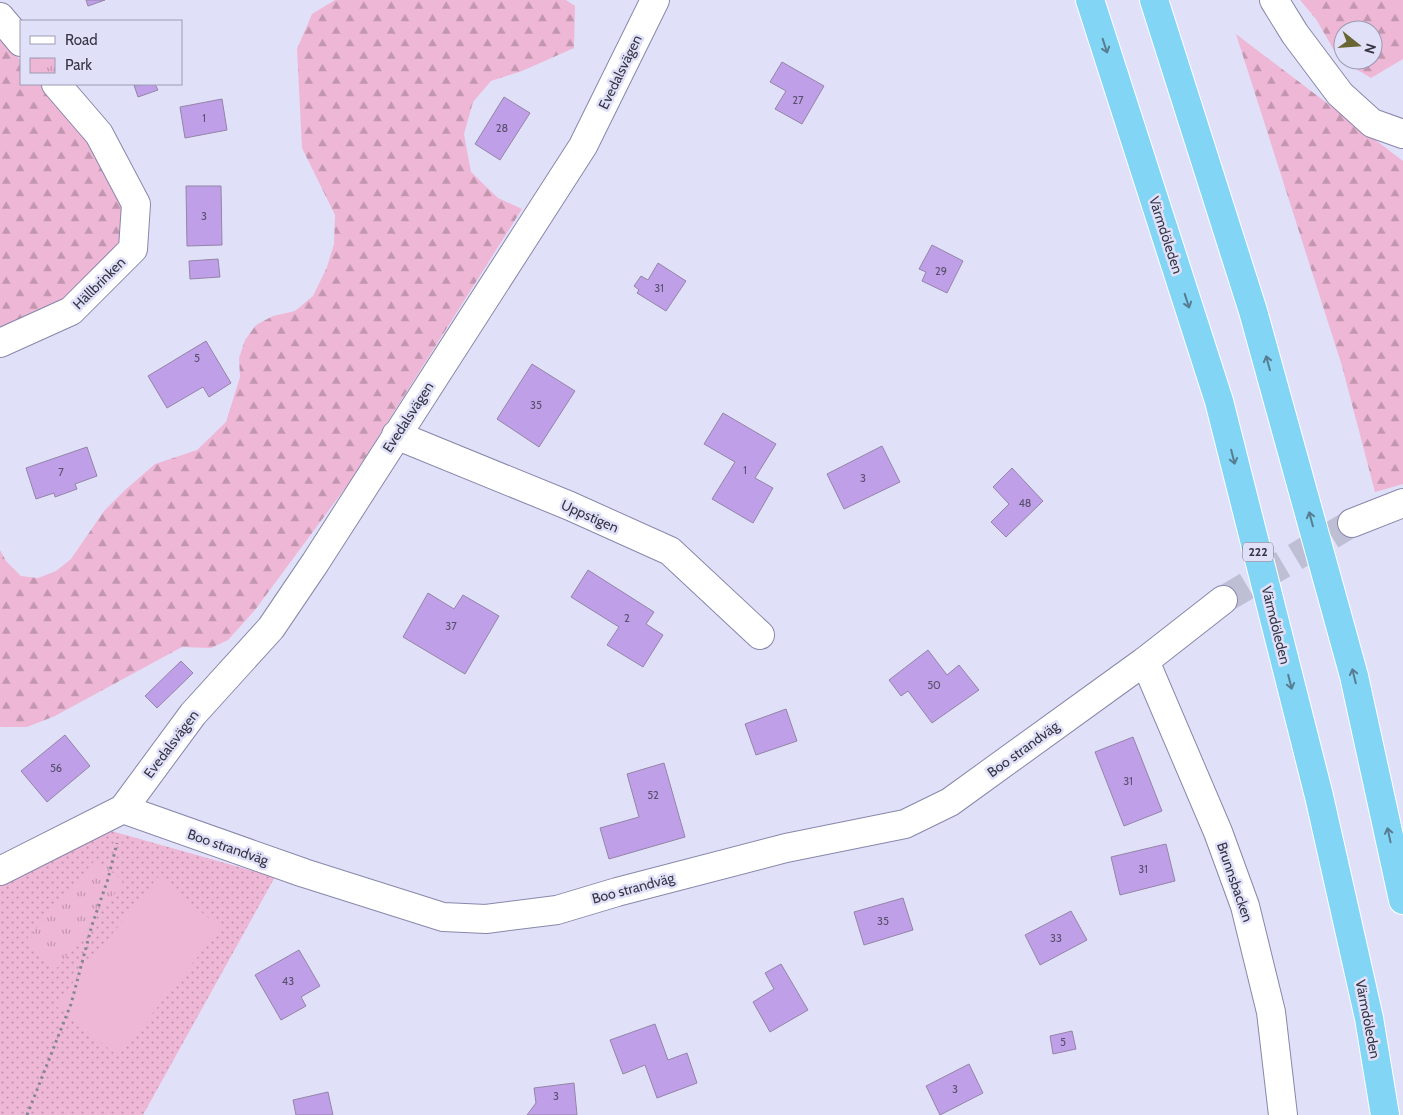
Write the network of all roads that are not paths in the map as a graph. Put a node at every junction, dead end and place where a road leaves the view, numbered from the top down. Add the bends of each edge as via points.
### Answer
1 (655, 0) edge
2 (1090, 0) edge
3 (1154, 0) edge
4 (1274, 0) edge
5 (0, 16) edge
6 (20, 41) edge
7 (57, 85) edge
8 (1403, 134) edge
9 (0, 343) edge
10 (396, 435) junction
11 (1403, 503) edge
12 (1352, 523) tunnel mouth
13 (1223, 600) tunnel mouth
14 (760, 635) dead end
15 (1145, 661) junction
16 (123, 809) junction
17 (0, 870) edge
18 (1403, 900) edge
19 (1283, 1115) edge
20 (1385, 1115) edge

1 - 10 street, Evedalsvägen via 583,146
2 -> 20 highway, Värmdöleden / 222 via 1219,401 1322,806 1368,1018
18 -> 3 highway via 1354,676 1296,464 1253,311
4 - 8 street via 1340,94 1372,124
5 - 6 street
7 - 9 street, Hällbrinken via 99,134 136,204 133,249 71,311
10 - 14 street, Uppstigen via 670,551
10 - 16 street, Evedalsvägen via 271,628 193,714
11 - 12 street
13 - 15 street, Boo strandväg
15 - 16 street, Boo strandväg via 950,802 905,824 786,848 557,910 486,920 443,917
15 - 19 street, Brunnsbacken via 1218,832 1245,906 1271,1012
16 - 17 street

